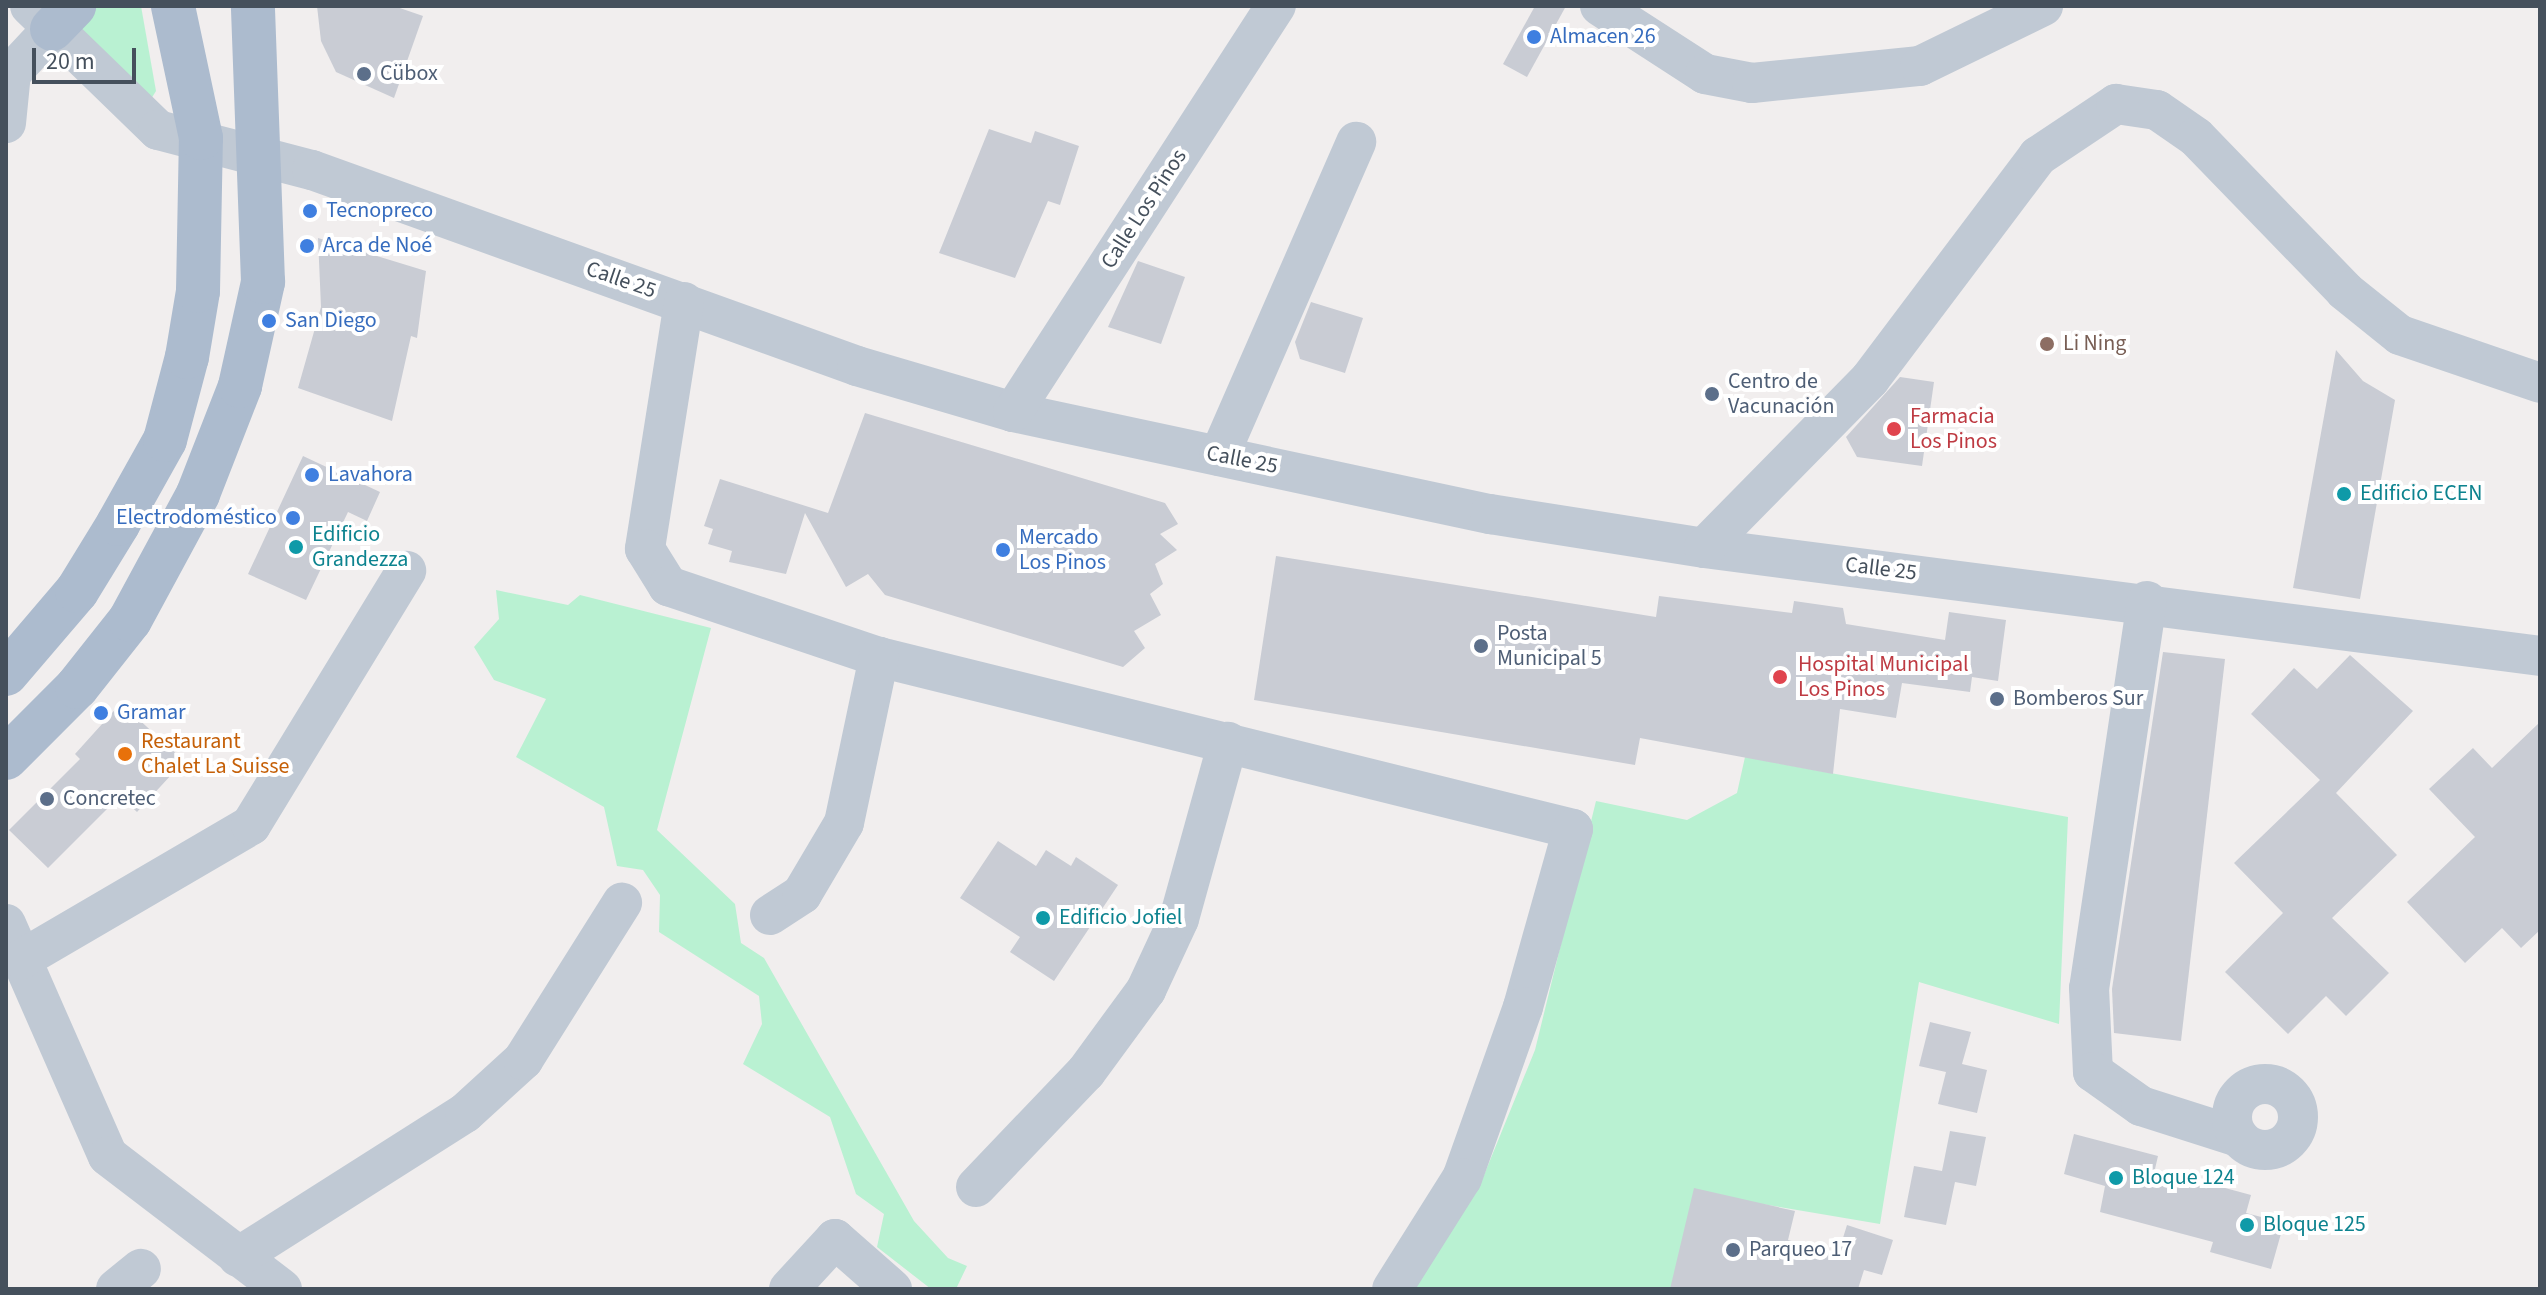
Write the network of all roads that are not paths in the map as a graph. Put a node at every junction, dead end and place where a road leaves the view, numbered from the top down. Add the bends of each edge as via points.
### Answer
1 (173, 6) edge
2 (253, 6) edge
3 (1276, 6) edge
4 (2043, 6) edge
5 (1615, 10) edge
6 (52, 14) edge
7 (6, 123) edge
8 (201, 138) junction
9 (1356, 142) dead end
10 (262, 156) junction
11 (684, 302) junction
12 (2540, 383) edge
13 (1013, 412) junction
14 (1219, 456) junction
15 (1704, 548) junction
16 (406, 571) dead end
17 (2147, 601) junction
18 (2540, 656) edge
19 (879, 657) junction
20 (6, 674) edge
21 (1228, 742) junction
22 (6, 758) edge
23 (622, 903) dead end
24 (770, 915) dead end
25 (14, 941) edge
26 (2238, 1137) dead end
27 (976, 1187) dead end
28 (238, 1257) junction
29 (282, 1289) edge
30 (789, 1289) edge
31 (892, 1289) edge
32 (1392, 1289) edge

1 - 8 main road
2 - 10 main road
3 - 13 street, Calle Los Pinos
4 - 5 street via 1920,66 1805,82 1705,74
6 - 7 street via 11,73
6 - 8 street, Calle 25 via 158,130
8 - 10 street, Calle 25
8 - 20 main road via 198,291 165,440 77,591
9 - 14 street
10 - 11 street, Calle 25
10 - 22 main road via 263,282 240,386 198,494 130,620 77,687
11 - 13 street, Calle 25 via 857,366
11 - 19 street via 645,549 654,573 668,586
12 - 15 street via 2400,335 2345,291 2196,137 2157,110 2116,104 2038,156 1870,379
13 - 14 street, Calle 25
14 - 15 street, Calle 25 via 1490,514
15 - 17 street, Calle 25
16 - 25 street via 251,825
17 - 18 street, Calle 25
17 - 26 street via 2089,988 2093,1072 2141,1106
19 - 21 street
19 - 24 street via 844,823 802,894
21 - 27 street via 1179,919 1146,990 1086,1072
21 - 32 street via 1573,829 1523,1007 1462,1178
23 - 28 street via 523,1060 465,1113
25 - 28 street via 108,1156
28 - 29 street
30 - 31 street via 835,1239

